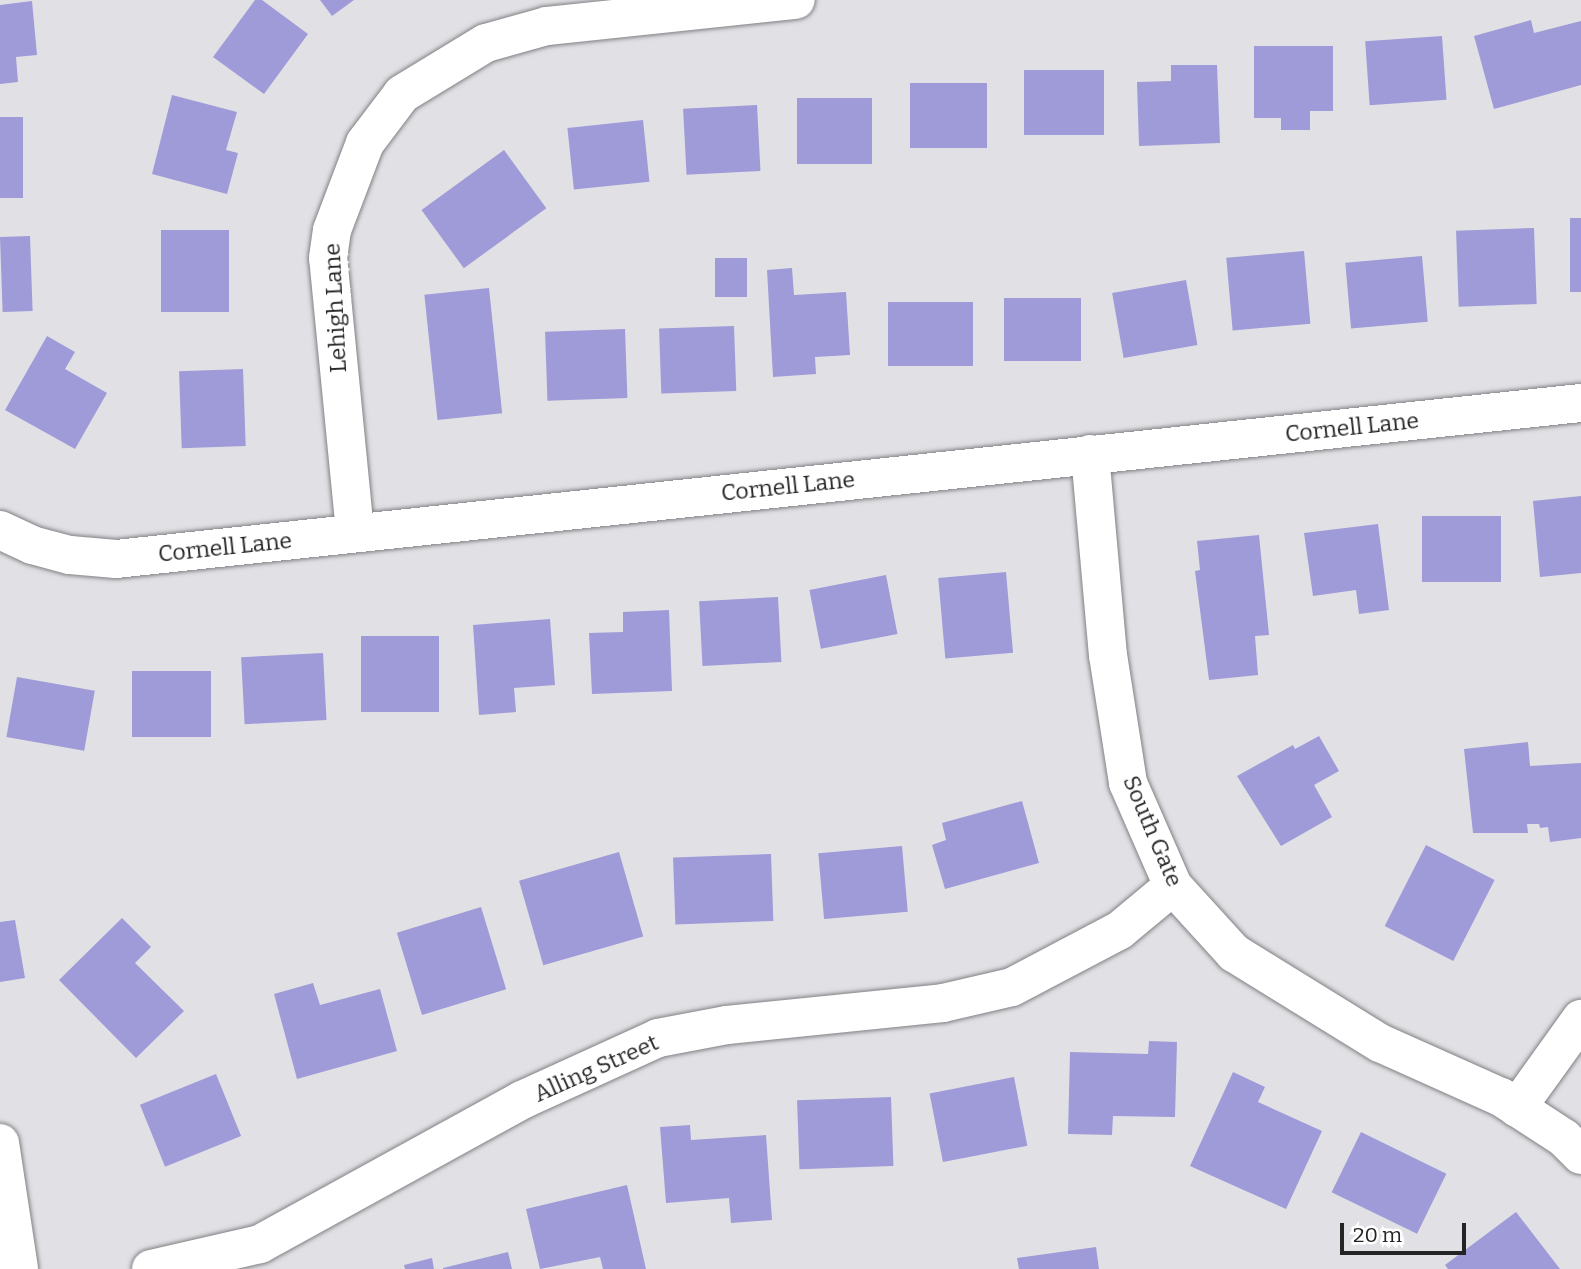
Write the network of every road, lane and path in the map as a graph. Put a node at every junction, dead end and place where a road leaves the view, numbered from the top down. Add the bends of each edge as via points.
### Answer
1 (796, 0) edge
2 (1581, 402) edge
3 (1090, 454) junction
4 (0, 530) edge
5 (355, 532) junction
6 (1173, 886) junction
7 (1581, 1019) edge
8 (1517, 1108) junction
9 (0, 1143) edge
10 (1581, 1156) edge
11 (19, 1269) edge
12 (151, 1269) edge

1 - 5 street, Lehigh Lane via 547,26 486,43 402,94 365,144 332,230 328,258
2 - 3 street, Cornell Lane
3 - 5 street, Cornell Lane
3 - 6 street, South Gate via 1108,654 1128,783
4 - 5 street, Cornell Lane via 58,552 116,559
6 - 8 street, South Gate via 1234,953 1380,1043
6 - 12 street, Alling Street via 1120,930 1012,987 943,1003 727,1025 658,1038 522,1100 260,1244
7 - 8 street
8 - 10 street, South Gate via 1564,1138
9 - 11 street

